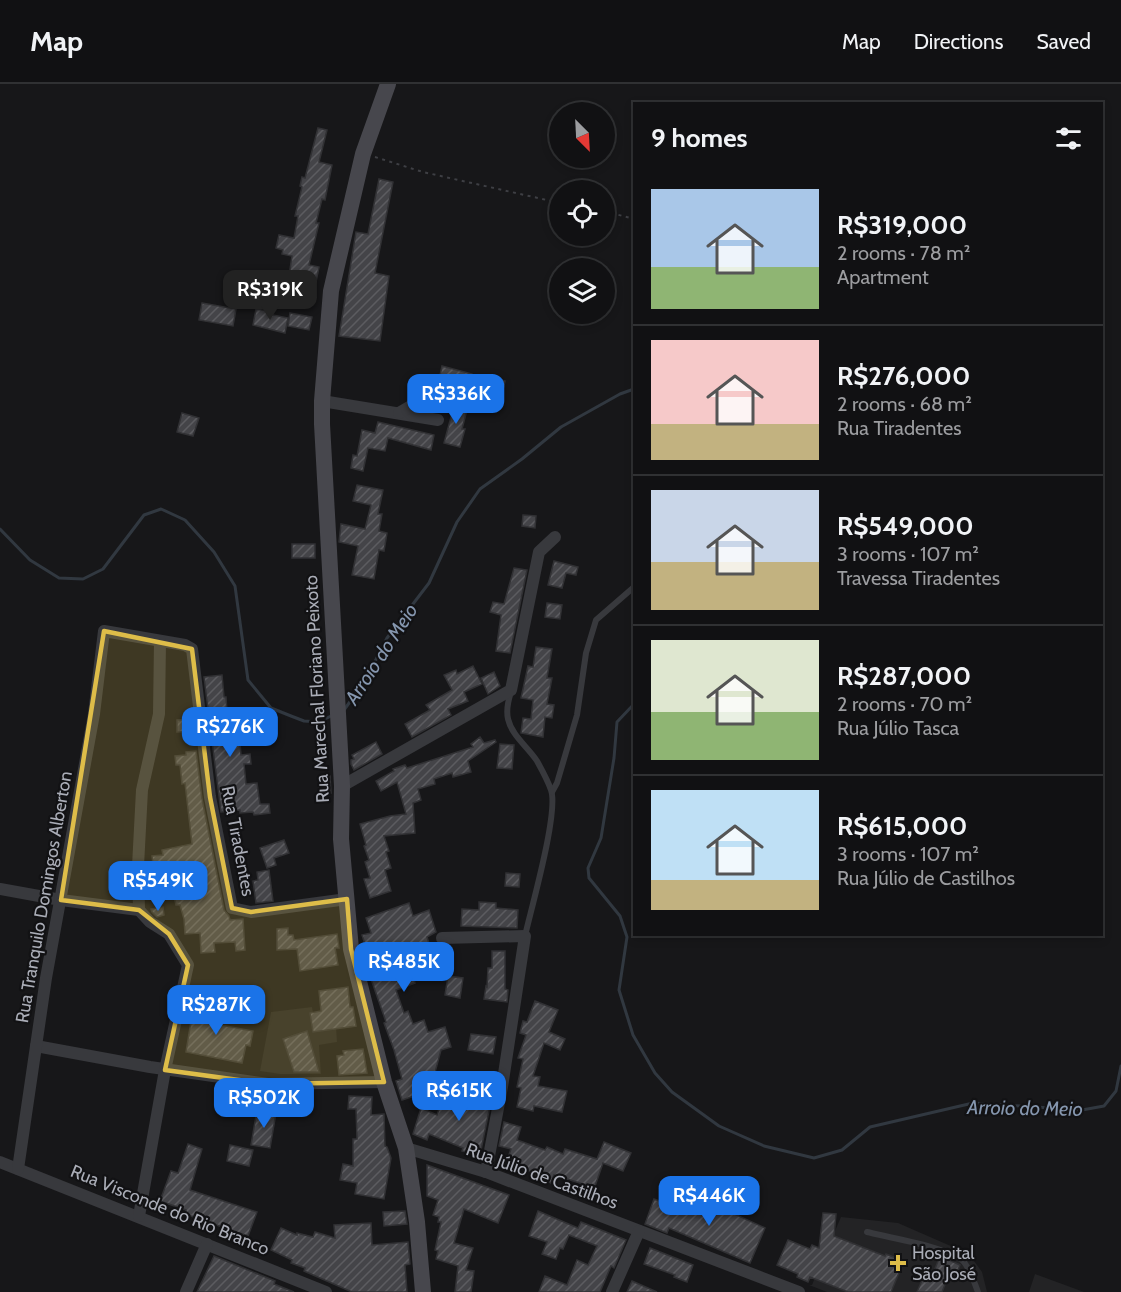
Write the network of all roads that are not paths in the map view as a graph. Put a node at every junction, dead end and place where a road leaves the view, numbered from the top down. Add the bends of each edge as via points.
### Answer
1 (388, 84) edge
2 (442, 388) dead end
3 (322, 400) junction
4 (399, 413) junction
5 (438, 420) dead end
6 (555, 537) dead end
7 (633, 588) edge
8 (104, 631) joint
9 (160, 641) junction
10 (511, 690) junction
11 (342, 786) junction
12 (552, 792) junction
13 (0, 889) edge
14 (347, 899) junction
15 (62, 900) junction
16 (139, 909) junction
17 (525, 936) junction
18 (442, 938) dead end
19 (36, 1046) junction
20 (165, 1070) junction
21 (384, 1082) junction
22 (406, 1148) junction
23 (0, 1162) edge
24 (18, 1169) junction
25 (486, 1172) junction
26 (140, 1216) junction
27 (639, 1231) junction
28 (867, 1232) dead end
29 (207, 1244) junction
30 (186, 1292) edge
31 (326, 1292) edge
32 (423, 1292) edge
33 (612, 1292) edge
34 (797, 1292) edge
35 (978, 1292) edge

1 - 3 main road, Rua Marechal Floriano Peixoto via 363,154 332,291
2 - 4 street
3 - 4 street
3 - 11 main road, Rua Marechal Floriano Peixoto
4 - 5 street
6 - 10 street via 539,552
7 - 12 lane via 596,620 586,652 577,715
8 - 9 street, Rua Tiradentes
8 - 15 street, Rua Tranquilo Domingos Alberton
9 - 14 street, Rua Tiradentes via 192,649 210,797 232,908 251,912
9 - 16 street via 159,714 142,789
10 - 11 street
10 - 12 lane via 508,720 537,760
11 - 14 main road, Rua Marechal Floriano Peixoto via 341,839
12 - 17 lane via 541,869
13 - 15 street
14 - 21 main road, Rua Marechal Floriano Peixoto via 351,949
15 - 16 street
15 - 19 street, Rua Tranquilo Domingos Alberton
16 - 20 street via 169,934 188,965
17 - 18 street
17 - 25 street
19 - 20 street
19 - 24 street, Rua Tranquilo Domingos Alberton
20 - 21 street via 268,1084
20 - 26 street
21 - 22 main road, Rua Marechal Floriano Peixoto
22 - 25 street, Rua Júlio de Castilhos
22 - 32 main road, Rua Marechal Floriano Peixoto
23 - 24 street, Rua Visconde do Rio Branco
24 - 26 street, Rua Visconde do Rio Branco
25 - 27 street, Rua Júlio de Castilhos
26 - 29 street, Rua Visconde do Rio Branco
27 - 33 street
27 - 34 street, Rua Júlio de Castilhos
28 - 35 lane via 948,1252 965,1263
29 - 30 street
29 - 31 street, Rua Visconde do Rio Branco

